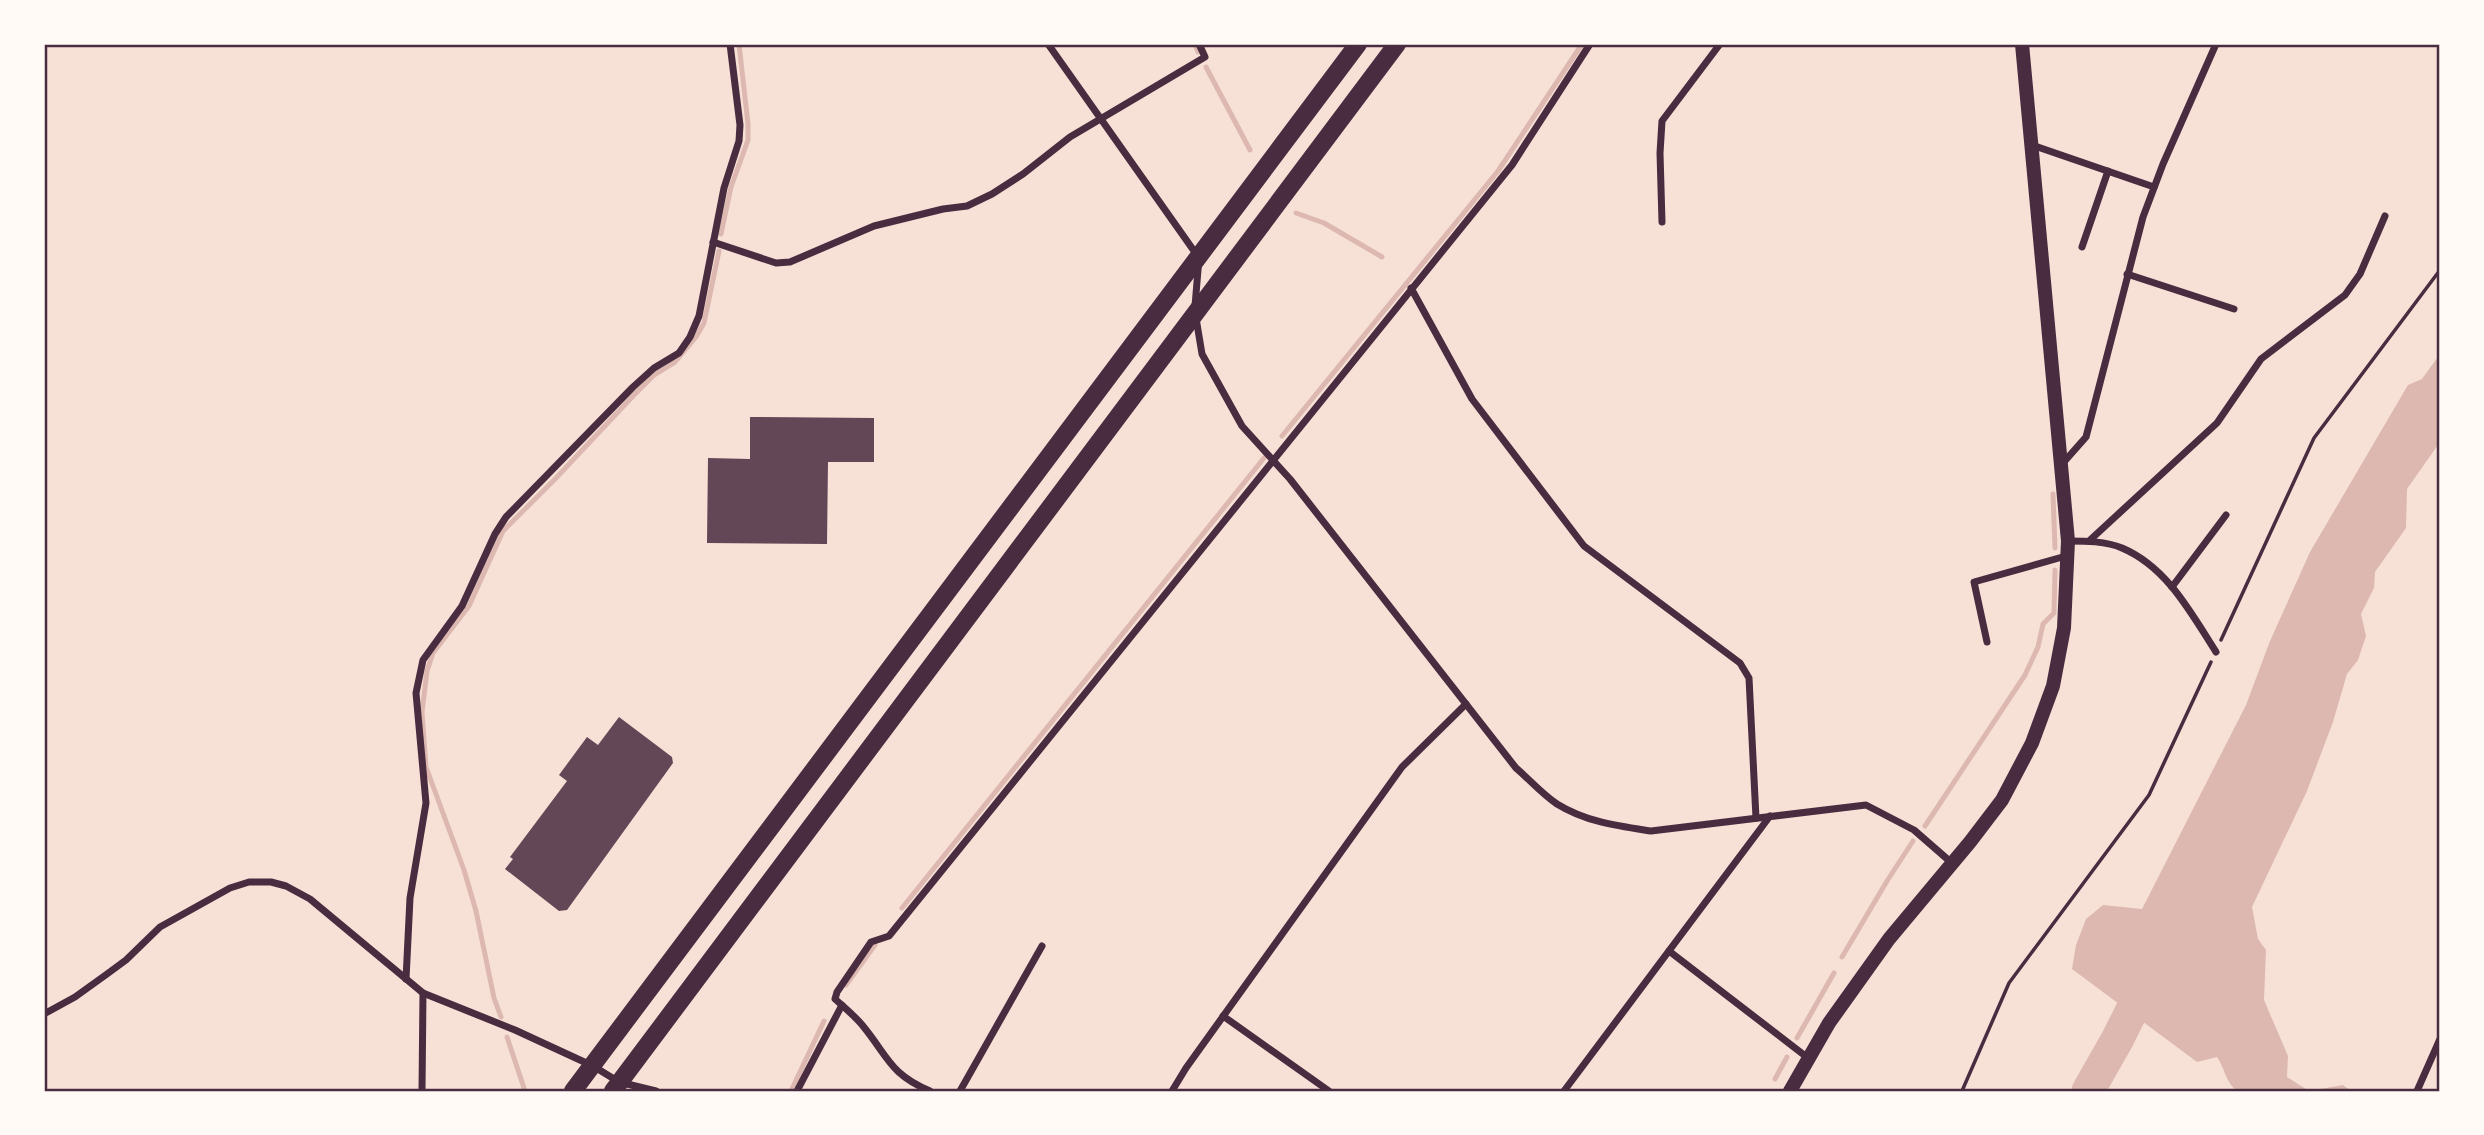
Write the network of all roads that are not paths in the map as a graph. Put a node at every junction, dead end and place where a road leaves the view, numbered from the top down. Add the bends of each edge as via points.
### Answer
1 (730, 44) edge
2 (1048, 44) edge
3 (1199, 44) edge
4 (1358, 44) edge
5 (1397, 44) edge
6 (1590, 44) edge
7 (1720, 44) edge
8 (2022, 44) edge
9 (2216, 44) edge
10 (1101, 120) junction
11 (2031, 145) junction
12 (2108, 171) junction
13 (2154, 187) junction
14 (2385, 216) dead end
15 (1662, 222) dead end
16 (713, 242) junction
17 (2082, 247) dead end
18 (1199, 258) junction
19 (2127, 274) junction
20 (1412, 288) junction
21 (2234, 309) dead end
22 (1195, 311) junction
23 (1272, 459) junction
24 (2061, 465) junction
25 (2226, 515) dead end
26 (2068, 541) junction
27 (2089, 541) junction
28 (2067, 556) junction
29 (2172, 587) junction
30 (1987, 642) dead end
31 (2216, 652) road end
32 (1466, 704) junction
33 (1770, 816) junction
34 (1756, 818) junction
35 (1952, 864) junction
36 (1042, 946) dead end
37 (1669, 951) junction
38 (406, 979) junction
39 (423, 993) junction
40 (842, 1005) junction
41 (44, 1014) edge
42 (1223, 1016) junction
43 (2440, 1039) edge
44 (1809, 1059) junction
45 (593, 1066) junction
46 (616, 1087) edge
47 (422, 1091) edge
48 (573, 1091) edge
49 (656, 1091) edge
50 (797, 1091) edge
51 (930, 1091) edge
52 (960, 1091) edge
53 (1172, 1091) edge
54 (1329, 1091) edge
55 (1564, 1091) edge
56 (1790, 1091) edge
57 (2417, 1091) edge

1 - 16 street via 739,141
2 - 10 street
3 - 10 street via 1205,57
4 - 18 highway
5 - 22 highway
6 - 20 street via 1512,165
7 - 15 street via 1662,121
8 - 11 main road
9 - 13 street
10 - 16 street via 967,206 874,226 790,262 776,262
10 - 18 street
11 - 12 street
11 - 24 main road
12 - 13 street
12 - 17 street
13 - 19 street
14 - 27 street via 2360,274 2345,295 2260,359 2217,423
16 - 38 street via 699,316 685,345 634,387 506,517 462,606 423,660 416,694 426,803 410,898
18 - 22 street
18 - 45 highway
19 - 21 street
19 - 24 street via 2086,437
20 - 23 street
20 - 34 street via 1472,399 1584,546 1740,663 1749,678
22 - 23 street via 1202,354 1221,391 1242,426
22 - 46 highway
23 - 32 street
23 - 40 street via 888,936 871,942 837,992 835,999
24 - 26 main road
25 - 29 street
26 - 27 street
26 - 28 main road
27 - 29 street via 2121,548 2155,569
28 - 30 street via 1974,582
28 - 35 main road via 2064,628 2053,685 2032,743 2002,800
29 - 31 street
32 - 34 street via 1516,768 1555,803 1583,817 1651,831
32 - 42 street via 1402,767
33 - 34 street
33 - 35 street via 1866,805 1914,830
33 - 37 street
35 - 44 main road via 1889,939
36 - 52 street
37 - 44 street
37 - 55 street
38 - 39 street
38 - 41 street via 310,899 286,886 249,882 160,927 126,960 75,998
39 - 45 street
39 - 47 street
40 - 50 street
40 - 51 street via 896,1072
42 - 53 street
42 - 54 street
43 - 57 street
44 - 56 main road
45 - 46 street
45 - 48 highway
46 - 49 street

